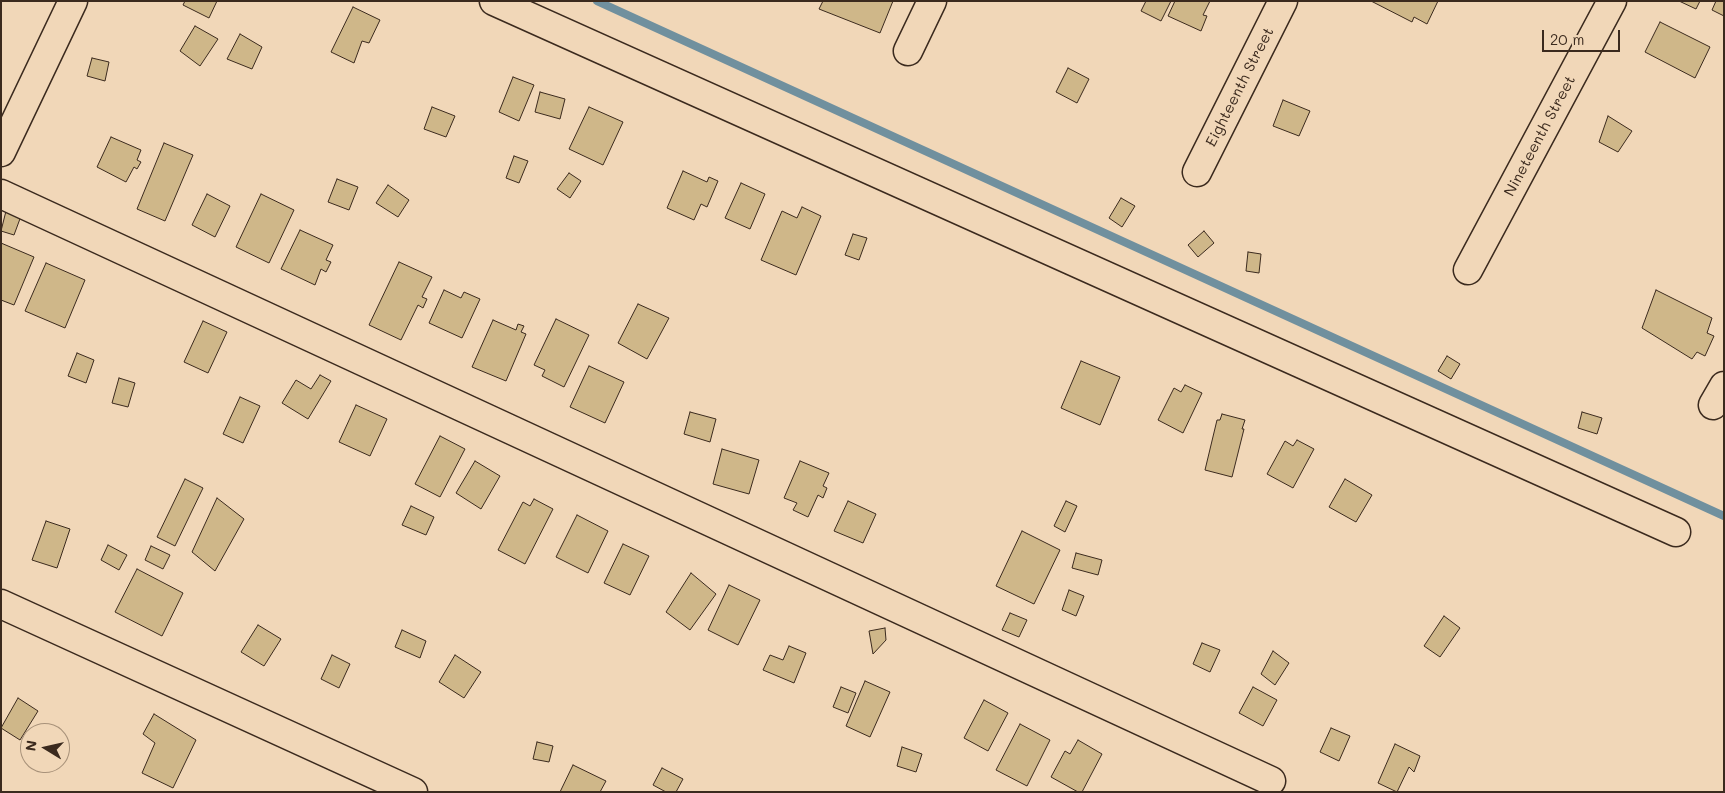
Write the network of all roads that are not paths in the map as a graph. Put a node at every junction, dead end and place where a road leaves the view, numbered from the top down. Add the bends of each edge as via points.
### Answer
1 (73, 1) edge
2 (494, 1) edge
3 (932, 1) edge
4 (1283, 1) edge
5 (1612, 1) edge
6 (908, 51) dead end
7 (1, 152) edge
8 (1198, 172) dead end
9 (1, 194) edge
10 (1468, 270) dead end
11 (1676, 532) dead end
12 (1, 604) edge
13 (1271, 782) dead end
14 (414, 792) edge

1 - 7 street
2 - 11 street
3 - 6 street
4 - 8 street, Eighteenth Street
5 - 10 street, Nineteenth Street
9 - 13 street
12 - 14 street

